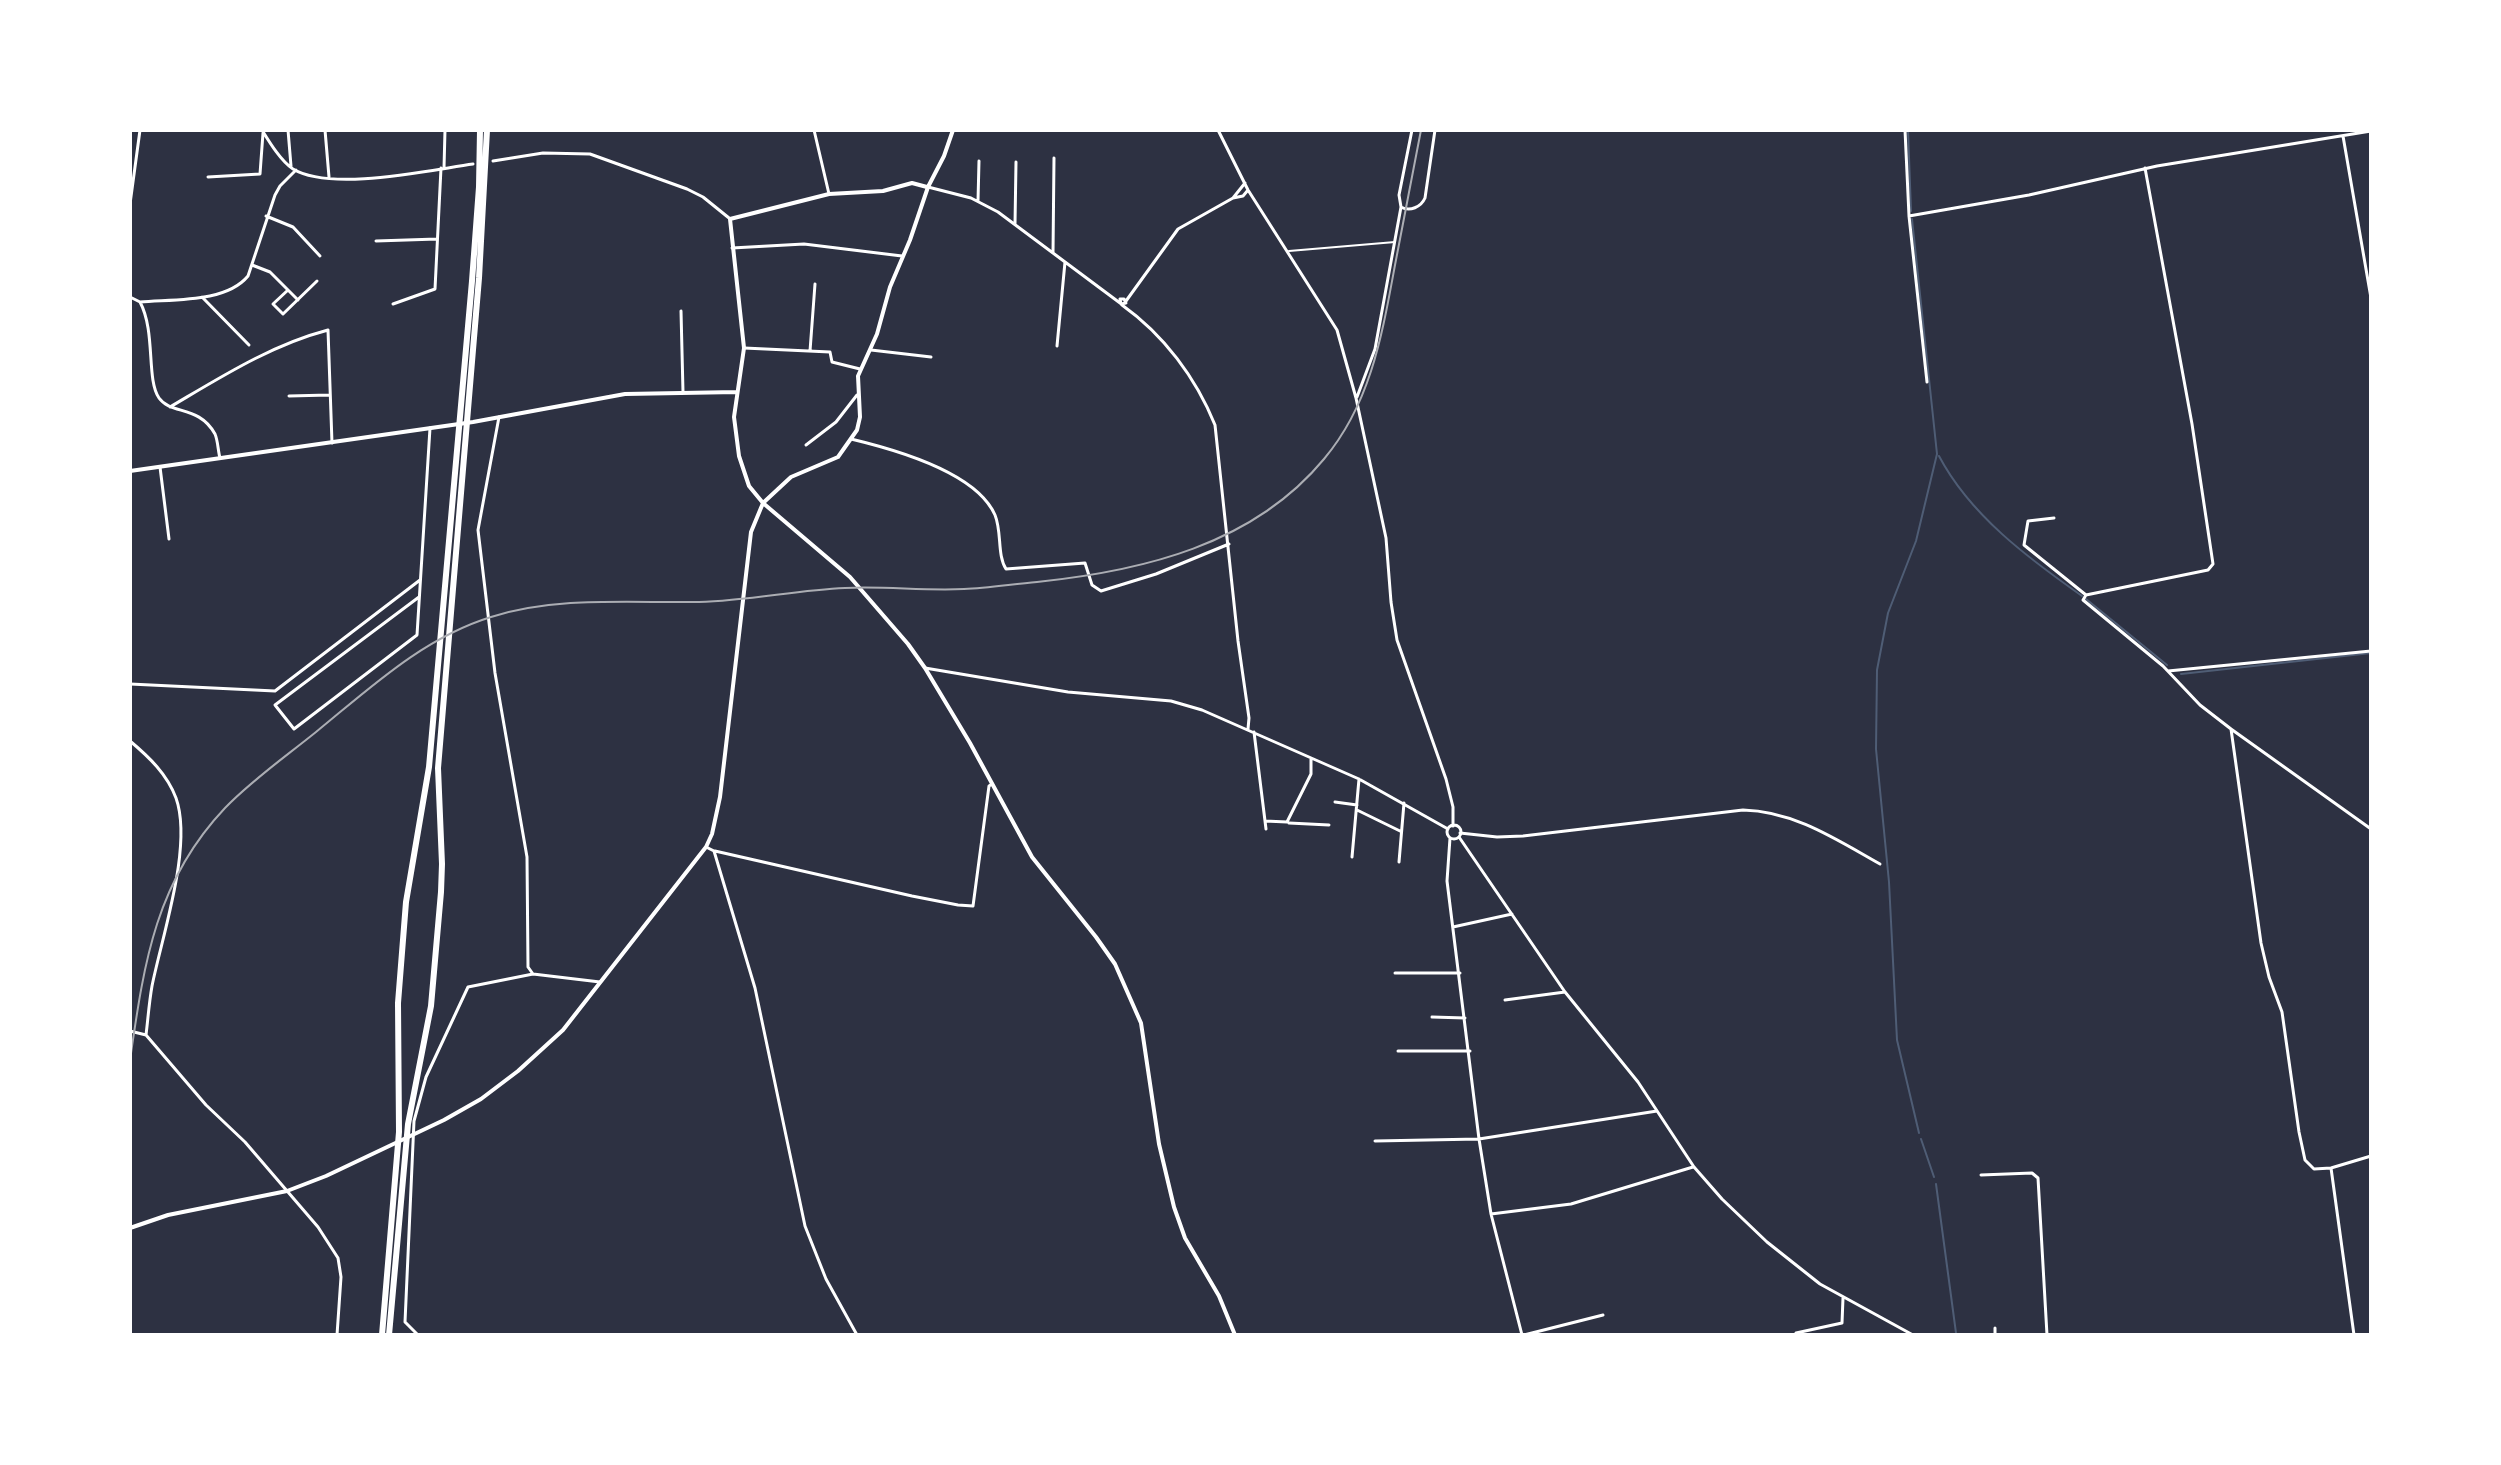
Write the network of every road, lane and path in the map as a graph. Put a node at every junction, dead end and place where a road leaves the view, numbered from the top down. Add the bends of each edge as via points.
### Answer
1 (140, 130) edge
2 (288, 130) edge
3 (325, 130) edge
4 (445, 130) edge
5 (480, 130) edge
6 (487, 130) edge
7 (814, 130) edge
8 (953, 130) edge
9 (1218, 130) edge
10 (1412, 130) edge
11 (1435, 130) edge
12 (1905, 130) edge
13 (263, 131) edge
14 (2371, 131) edge
15 (2343, 136) junction
16 (1054, 158) dead end
17 (493, 161) dead end
18 (979, 161) dead end
19 (1016, 162) dead end
20 (473, 164) dead end
21 (443, 168) junction
22 (2145, 168) junction
23 (294, 169) junction
24 (482, 170) junction
25 (208, 177) dead end
26 (329, 177) junction
27 (1245, 183) junction
28 (928, 187) junction
29 (1248, 190) junction
30 (829, 194) junction
31 (1239, 197) junction
32 (1233, 198) junction
33 (978, 201) junction
34 (1257, 203) junction
35 (130, 204) edge
36 (1401, 207) junction
37 (266, 216) junction
38 (1909, 216) junction
39 (730, 219) junction
40 (1015, 224) junction
41 (437, 239) junction
42 (376, 241) dead end
43 (1396, 242) junction
44 (732, 248) junction
45 (1288, 251) junction
46 (1053, 253) junction
47 (320, 256) dead end
48 (902, 256) junction
49 (1065, 262) junction
50 (252, 265) junction
51 (317, 281) dead end
52 (815, 284) dead end
53 (288, 290) junction
54 (130, 297) edge
55 (202, 297) junction
56 (2371, 298) edge
57 (298, 300) junction
58 (1123, 301) junction
59 (140, 302) junction
60 (393, 304) dead end
61 (681, 311) dead end
62 (249, 345) dead end
63 (1057, 346) dead end
64 (744, 348) junction
65 (871, 350) junction
66 (810, 351) junction
67 (931, 357) dead end
68 (860, 369) junction
69 (1927, 382) dead end
70 (683, 392) junction
71 (737, 392) junction
72 (329, 395) junction
73 (857, 395) junction
74 (289, 396) dead end
75 (1356, 398) junction
76 (170, 407) junction
77 (499, 417) junction
78 (430, 428) junction
79 (461, 435) junction
80 (851, 439) junction
81 (332, 443) junction
82 (806, 445) dead end
83 (220, 458) junction
84 (160, 467) junction
85 (130, 471) edge
86 (763, 503) junction
87 (2054, 518) dead end
88 (169, 539) dead end
89 (1229, 544) junction
90 (420, 580) junction
91 (2086, 595) junction
92 (419, 597) junction
93 (2371, 651) edge
94 (925, 668) junction
95 (2168, 671) junction
96 (130, 684) edge
97 (1248, 729) junction
98 (2231, 729) junction
99 (1254, 732) junction
100 (130, 741) edge
101 (1311, 758) junction
102 (1359, 779) junction
103 (992, 784) junction
104 (1335, 802) dead end
105 (1404, 803) junction
106 (1357, 807) junction
107 (1265, 821) junction
108 (1287, 822) junction
109 (1329, 825) dead end
110 (1453, 826) junction
111 (1266, 829) dead end
112 (1448, 829) junction
113 (2371, 829) edge
114 (1402, 832) junction
115 (1459, 835) junction
116 (1450, 838) junction
117 (706, 847) junction
118 (714, 851) junction
119 (1352, 857) dead end
120 (1399, 862) dead end
121 (1880, 864) dead end
122 (1512, 914) junction
123 (1453, 927) junction
124 (1395, 973) dead end
125 (1460, 973) junction
126 (533, 974) junction
127 (601, 982) junction
128 (1565, 992) junction
129 (1505, 1000) dead end
130 (1432, 1017) dead end
131 (1465, 1018) junction
132 (130, 1031) edge
133 (146, 1035) junction
134 (1398, 1051) dead end
135 (1470, 1051) junction
136 (1657, 1111) junction
137 (1479, 1139) junction
138 (1375, 1141) dead end
139 (2371, 1156) edge
140 (1694, 1167) junction
141 (2331, 1168) junction
142 (1981, 1175) dead end
143 (287, 1191) junction
144 (1491, 1214) junction
145 (130, 1228) edge
146 (1843, 1298) junction
147 (1603, 1315) dead end
148 (1995, 1328) dead end
149 (1796, 1333) edge
150 (337, 1335) edge
151 (382, 1335) edge
152 (389, 1335) edge
153 (418, 1335) edge
154 (857, 1335) edge
155 (1235, 1335) edge
156 (1523, 1335) edge
157 (1913, 1335) edge
158 (1995, 1335) edge
159 (2047, 1335) edge
160 (2354, 1335) edge

1 - 35 street
2 - 23 street
3 - 26 street
4 - 21 street
5 - 24 highway
6 - 24 highway
7 - 30 street
8 - 28 street
9 - 27 street
10 - 36 street
11 - 36 street via 1424,201 1410,209
12 - 38 street
13 - 23 street
13 - 25 street via 260,174
14 - 15 street
15 - 22 street
15 - 56 street
16 - 46 street
17 - 39 street via 543,153 590,154 687,189
18 - 33 street
19 - 40 street
20 - 21 street
21 - 26 street via 376,178
21 - 41 street
22 - 38 street
22 - 91 street via 2213,564 2208,570
23 - 26 street
23 - 37 street
24 - 79 highway
27 - 29 street
27 - 32 street
28 - 30 street via 912,183 883,191
28 - 33 street
28 - 48 street
29 - 31 street
29 - 34 street
30 - 39 street
31 - 32 street
31 - 34 street
32 - 58 street via 1178,229
33 - 40 street
34 - 45 street
36 - 43 street
37 - 47 street via 293,227
37 - 50 street
38 - 69 street
39 - 44 street
40 - 46 street
41 - 42 street
41 - 60 street via 435,289
43 - 45 lane
43 - 75 street via 1375,349
44 - 48 street via 804,244
44 - 64 street
45 - 75 street via 1337,330
46 - 49 street
48 - 65 street
49 - 58 street
49 - 63 street
50 - 53 street via 270,272
50 - 55 street via 233,291
51 - 57 street
52 - 66 street
53 - 57 street
53 - 57 street via 273,304 283,314
54 - 59 street
55 - 59 street
55 - 62 street
58 - 89 street via 1202,392 1215,425
59 - 76 street via 150,327 155,389
61 - 70 street
64 - 66 street
64 - 71 street
65 - 67 street
65 - 68 street
66 - 68 street via 830,352 832,362
68 - 73 street
70 - 71 street
70 - 77 street via 625,394
71 - 86 street via 739,456 749,486
72 - 74 street
72 - 76 street via 328,330 267,353
72 - 81 street
73 - 80 street via 859,424
73 - 82 street via 836,422
75 - 110 street via 1386,538 1397,640 1442,768
76 - 83 street via 194,413 210,428
77 - 78 street
77 - 126 street via 478,530 495,673 527,857 528,967
78 - 81 street
78 - 90 street
79 - 151 highway via 429,767 400,970 399,1132
79 - 152 highway via 438,768 441,892 431,1006 408,1124
80 - 86 street via 838,457 791,477
80 - 89 street via 901,451 979,493 998,524 1006,569 1085,563 1092,585 1101,591
81 - 83 street
83 - 84 street
84 - 85 street
84 - 88 street
86 - 94 street via 850,577
86 - 117 street via 751,532 720,797
87 - 91 street via 2028,521 2024,545
89 - 97 street
90 - 92 street
90 - 96 street via 275,691
91 - 95 street via 2083,600
92 - 92 street via 417,635 294,729 275,705
93 - 95 street
94 - 97 street via 1068,692 1171,701
94 - 103 street
95 - 98 street
97 - 99 street
98 - 113 street
98 - 141 street via 2261,943 2282,1012 2305,1160 2314,1169
99 - 101 street
99 - 107 street
100 - 133 street via 161,771 181,823
101 - 102 street
101 - 108 street via 1311,774
102 - 105 street
102 - 106 street
103 - 118 street via 973,906
103 - 155 street via 1032,857 1125,981 1141,1023 1174,1207
104 - 106 street
105 - 112 street
105 - 114 street
106 - 114 street
106 - 119 street
107 - 108 street
107 - 111 street
108 - 109 street
110 - 112 street
110 - 115 street
112 - 116 street
114 - 120 street
115 - 116 street
115 - 121 street via 1523,836 1766,810 1795,819
115 - 122 street
116 - 123 street via 1447,881
117 - 118 street
117 - 127 street
118 - 154 street via 755,988 805,1226
122 - 123 street
122 - 128 street
123 - 125 street
124 - 125 street
125 - 131 street
126 - 127 street
126 - 153 street via 468,987 426,1077 414,1121 405,1322
127 - 143 street via 563,1030 481,1099
128 - 129 street
128 - 136 street
130 - 131 street
131 - 135 street
132 - 133 street
133 - 143 street
134 - 135 street
135 - 137 street
136 - 137 street
136 - 140 street
137 - 138 street
137 - 144 street
139 - 141 street
140 - 144 street via 1571,1204
140 - 146 street via 1767,1242
141 - 160 street
142 - 159 street via 2032,1173 2038,1178
143 - 145 street
143 - 150 street via 338,1258
144 - 156 street
146 - 149 street via 1842,1323
146 - 157 street
147 - 156 street
148 - 158 street

